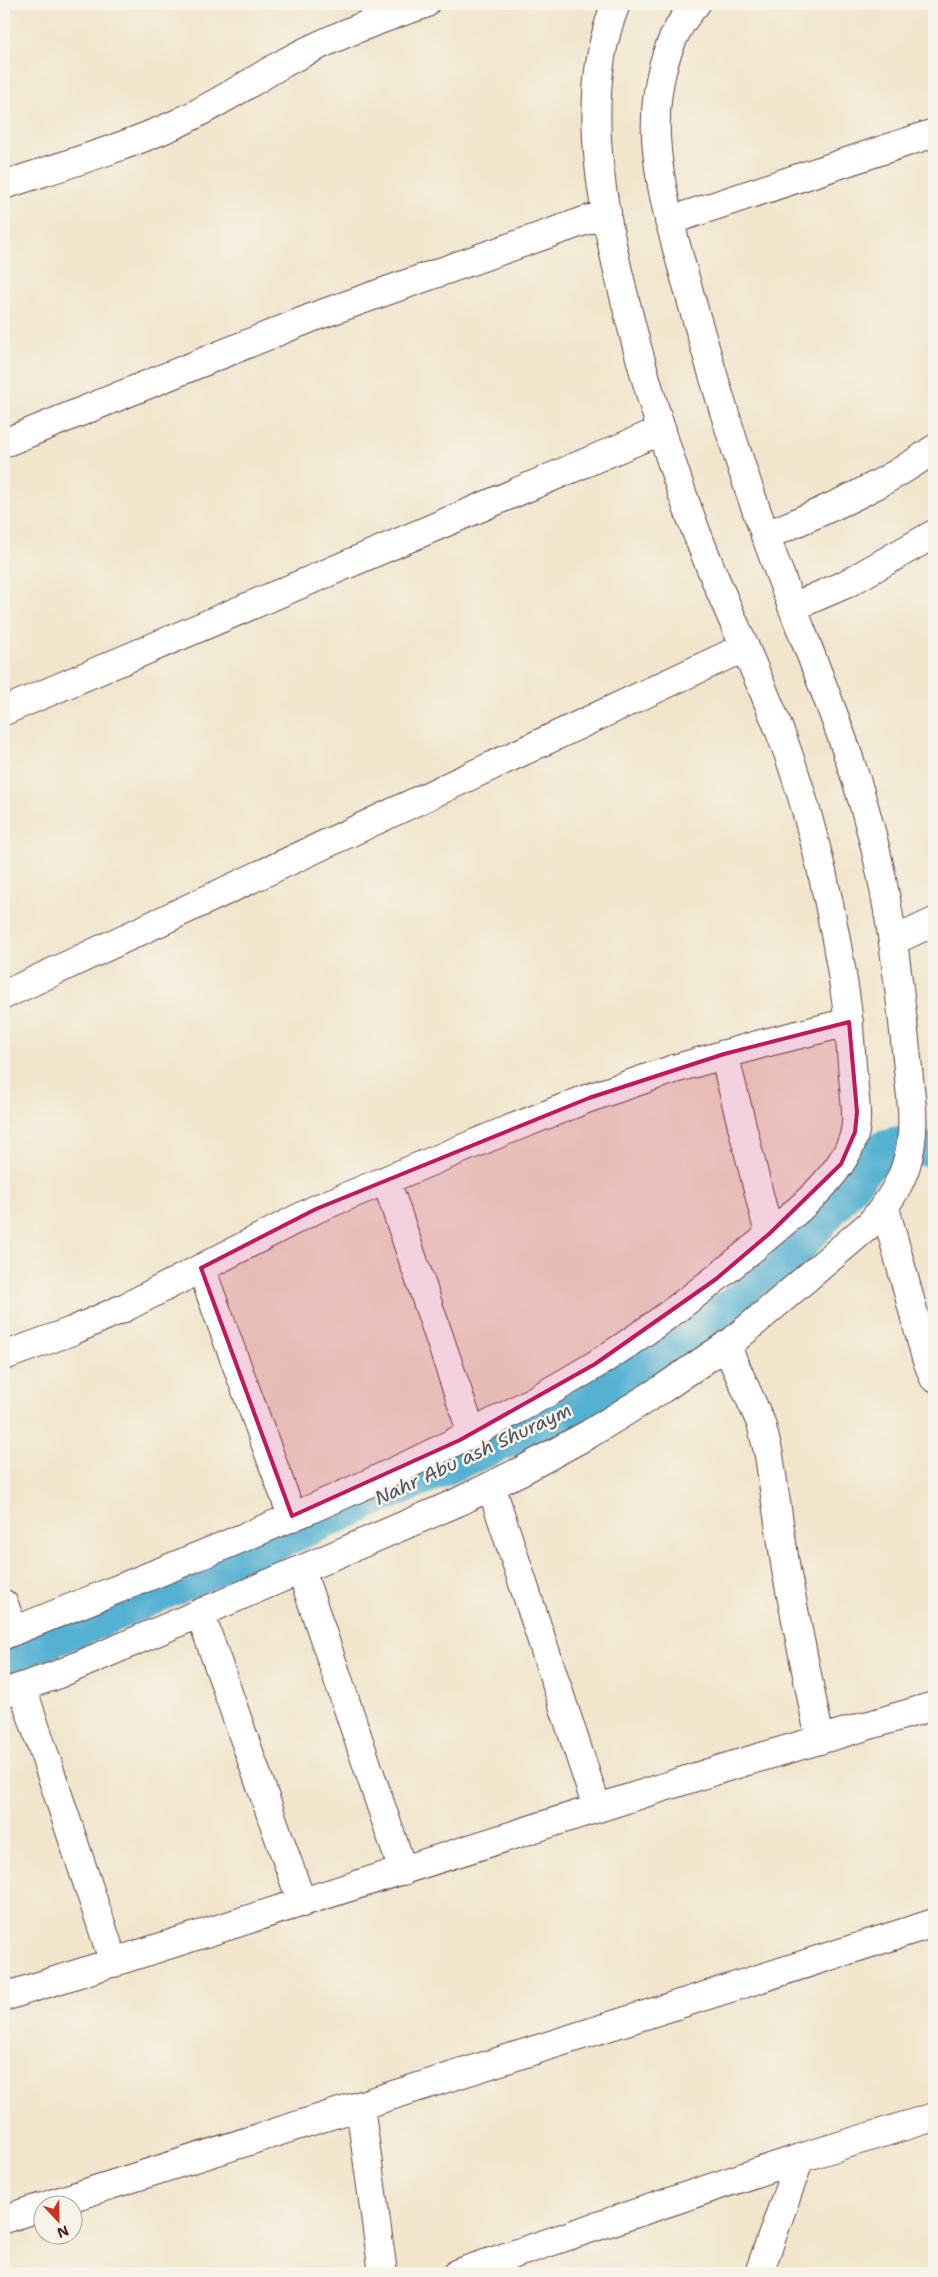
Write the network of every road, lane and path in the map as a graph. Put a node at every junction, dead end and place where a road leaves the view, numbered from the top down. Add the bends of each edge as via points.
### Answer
1 (425, 4) edge
2 (616, 4) edge
3 (696, 4) edge
4 (934, 133) edge
5 (4, 185) edge
6 (607, 213) junction
7 (669, 221) junction
8 (662, 430) junction
9 (4, 443) edge
10 (934, 449) edge
11 (934, 534) edge
12 (765, 536) junction
13 (793, 607) junction
14 (745, 647) junction
15 (4, 711) edge
16 (934, 922) edge
17 (893, 941) junction
18 (4, 995) edge
19 (849, 1022) junction
20 (724, 1054) junction
21 (386, 1180) junction
22 (885, 1208) junction
23 (769, 1234) junction
24 (201, 1268) junction
25 (726, 1345) junction
26 (4, 1356) edge
27 (934, 1378) edge
28 (472, 1434) junction
29 (491, 1486) junction
30 (292, 1516) junction
31 (301, 1570) junction
32 (4, 1604) edge
33 (200, 1613) junction
34 (9, 1633) edge
35 (13, 1690) edge
36 (934, 1706) edge
37 (820, 1740) junction
38 (598, 1808) junction
39 (403, 1871) junction
40 (302, 1903) junction
41 (934, 1923) edge
42 (114, 1963) junction
43 (4, 1997) edge
44 (360, 2106) junction
45 (934, 2117) edge
46 (800, 2158) junction
47 (82, 2194) edge
48 (32, 2210) edge
49 (4, 2219) edge
50 (383, 2273) edge
51 (458, 2273) edge
52 (759, 2273) edge

1 - 5 street via 334,38 176,124 131,143
2 - 6 street via 601,55 597,96 598,161
3 - 7 street via 670,43 657,105 659,164
4 - 7 street
6 - 8 street via 624,295
6 - 9 street via 316,316
7 - 12 street via 735,447
8 - 14 street via 707,559
8 - 15 street
10 - 12 street via 822,512
11 - 13 street via 846,584
12 - 13 street
13 - 17 street via 850,759 868,822
14 - 18 street
14 - 19 street via 789,758 809,820 839,952
16 - 17 street
17 - 22 street via 914,1121 906,1168
19 - 20 street
19 - 23 street via 856,1112 848,1151 832,1176
20 - 21 street via 589,1098
20 - 23 street
21 - 24 street via 316,1209
21 - 28 street
22 - 25 street
22 - 27 street
23 - 28 street via 660,1321 603,1359
24 - 26 street via 81,1327
24 - 30 street
25 - 29 street via 589,1434
25 - 37 street via 761,1423 769,1454 786,1570
28 - 30 street
29 - 31 street
29 - 38 street
30 - 34 street
31 - 33 street
31 - 39 street
32 - 34 street
33 - 35 street via 54,1676
33 - 40 street
35 - 42 street
36 - 37 street
37 - 38 street
38 - 39 street
39 - 40 street
40 - 42 street
41 - 44 street
42 - 43 street
44 - 47 street
44 - 50 street
45 - 46 street
46 - 51 street
46 - 52 street
48 - 49 street

